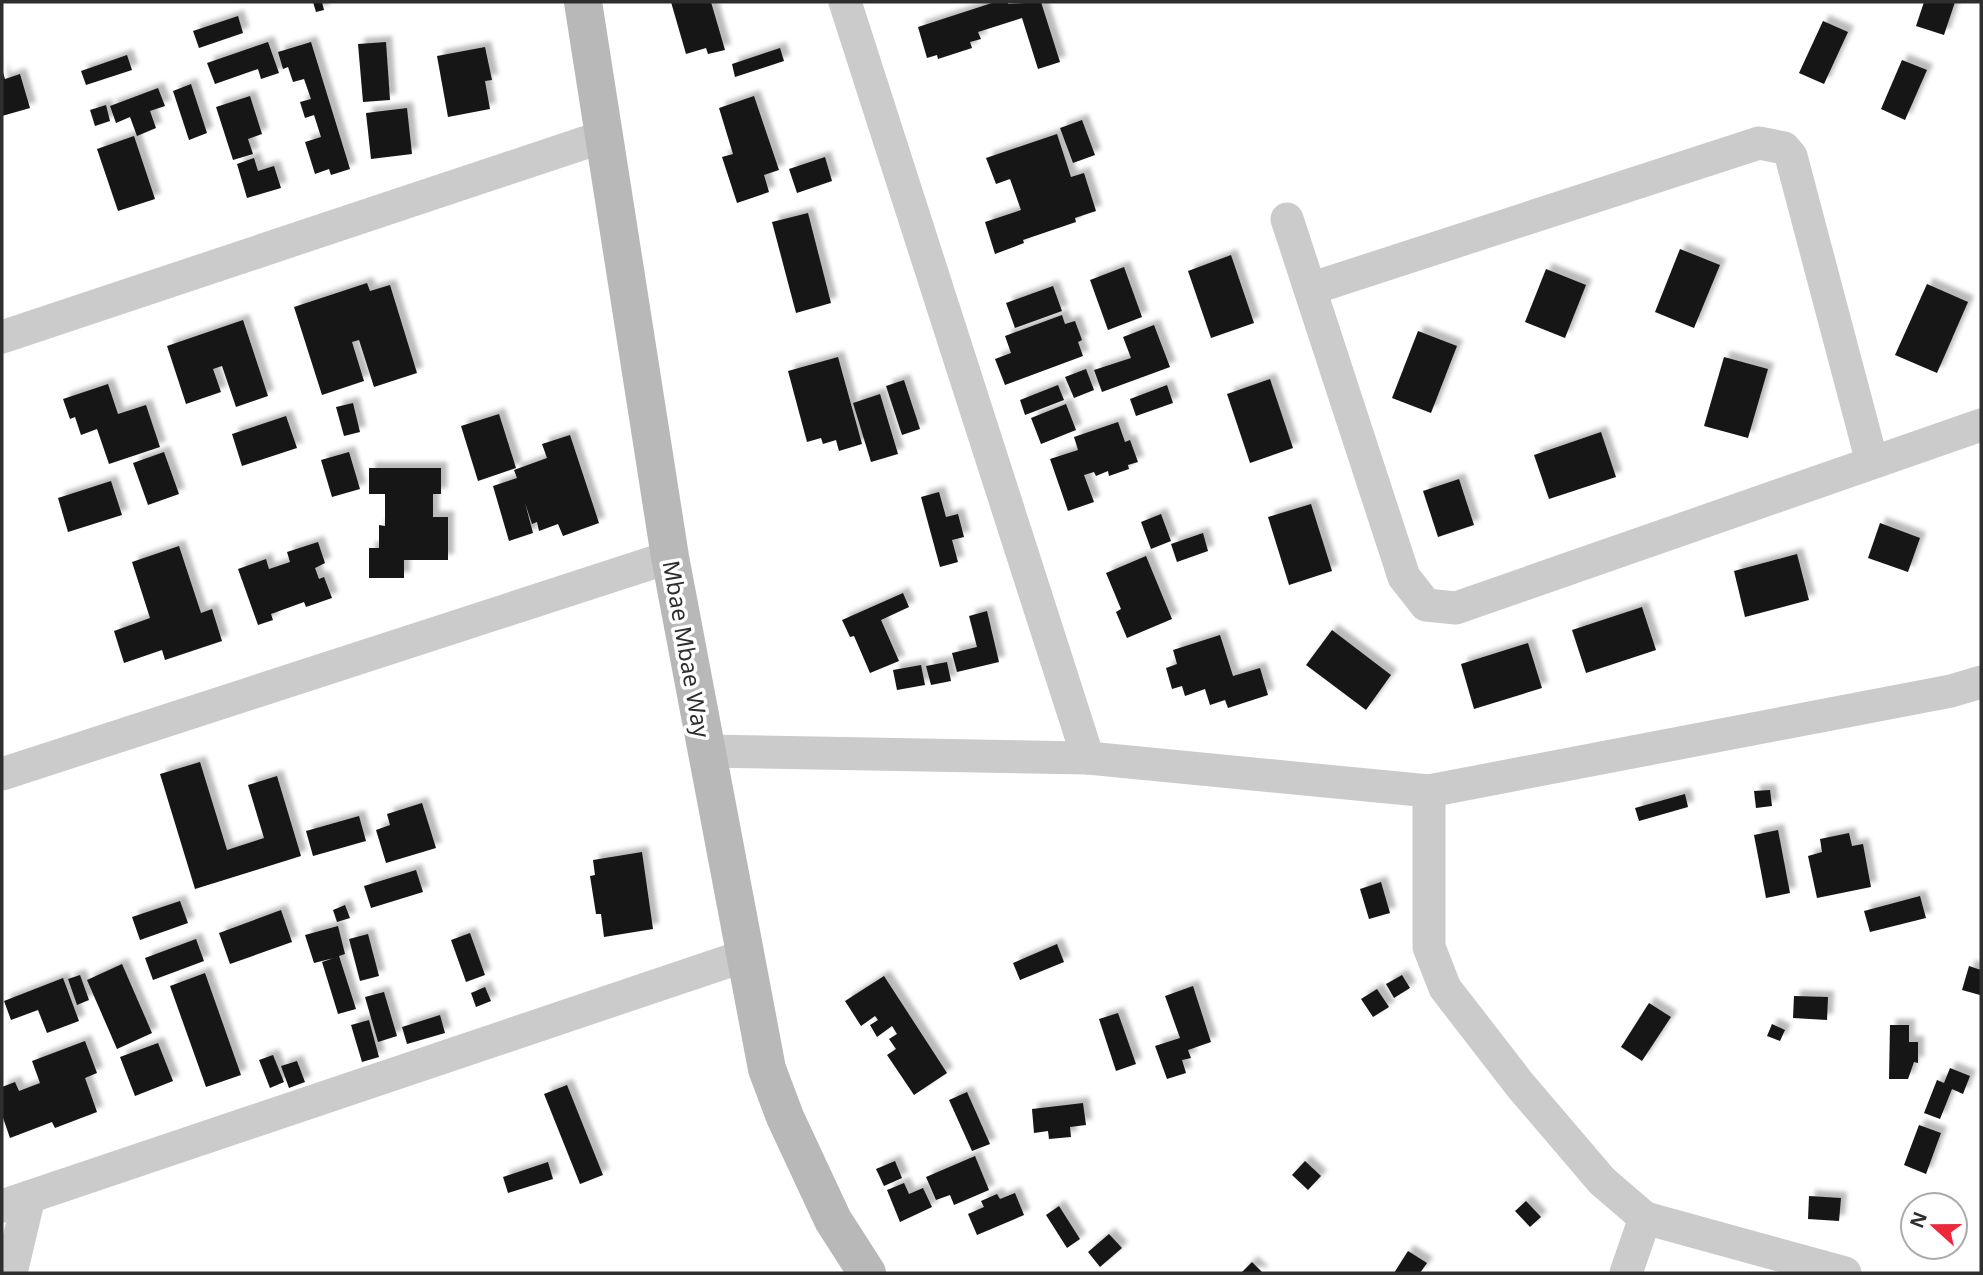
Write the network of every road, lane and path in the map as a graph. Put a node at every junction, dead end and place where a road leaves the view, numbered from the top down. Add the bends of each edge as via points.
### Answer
1 (583, 2) edge
2 (845, 2) edge
3 (605, 136) junction
4 (1287, 219) dead end
5 (1310, 289) junction
6 (2, 337) edge
7 (1981, 425) edge
8 (1872, 462) junction
9 (670, 556) junction
10 (1981, 682) edge
11 (705, 751) junction
12 (1088, 758) junction
13 (2, 774) edge
14 (1429, 791) junction
15 (744, 956) junction
16 (11, 1196) edge
17 (1644, 1218) junction
18 (11, 1273) edge
19 (867, 1273) edge
20 (1626, 1273) edge
21 (1845, 1273) edge

1 - 3 street, Mbae Mbae Way
2 - 12 street
3 - 6 street
3 - 9 street, Mbae Mbae Way
4 - 5 street
5 - 8 street via 1404,577 1426,605 1456,608
5 - 8 street via 1759,143 1772,145 1791,156
7 - 8 street
9 - 11 street, Mbae Mbae Way
9 - 13 street
10 - 14 street
11 - 12 street
11 - 15 street, Mbae Mbae Way
12 - 14 street
14 - 17 street via 1429,947 1445,988 1602,1181
15 - 16 street
15 - 19 street, Mbae Mbae Way via 767,1069 785,1117 833,1220
16 - 18 street
17 - 20 street
17 - 21 street

